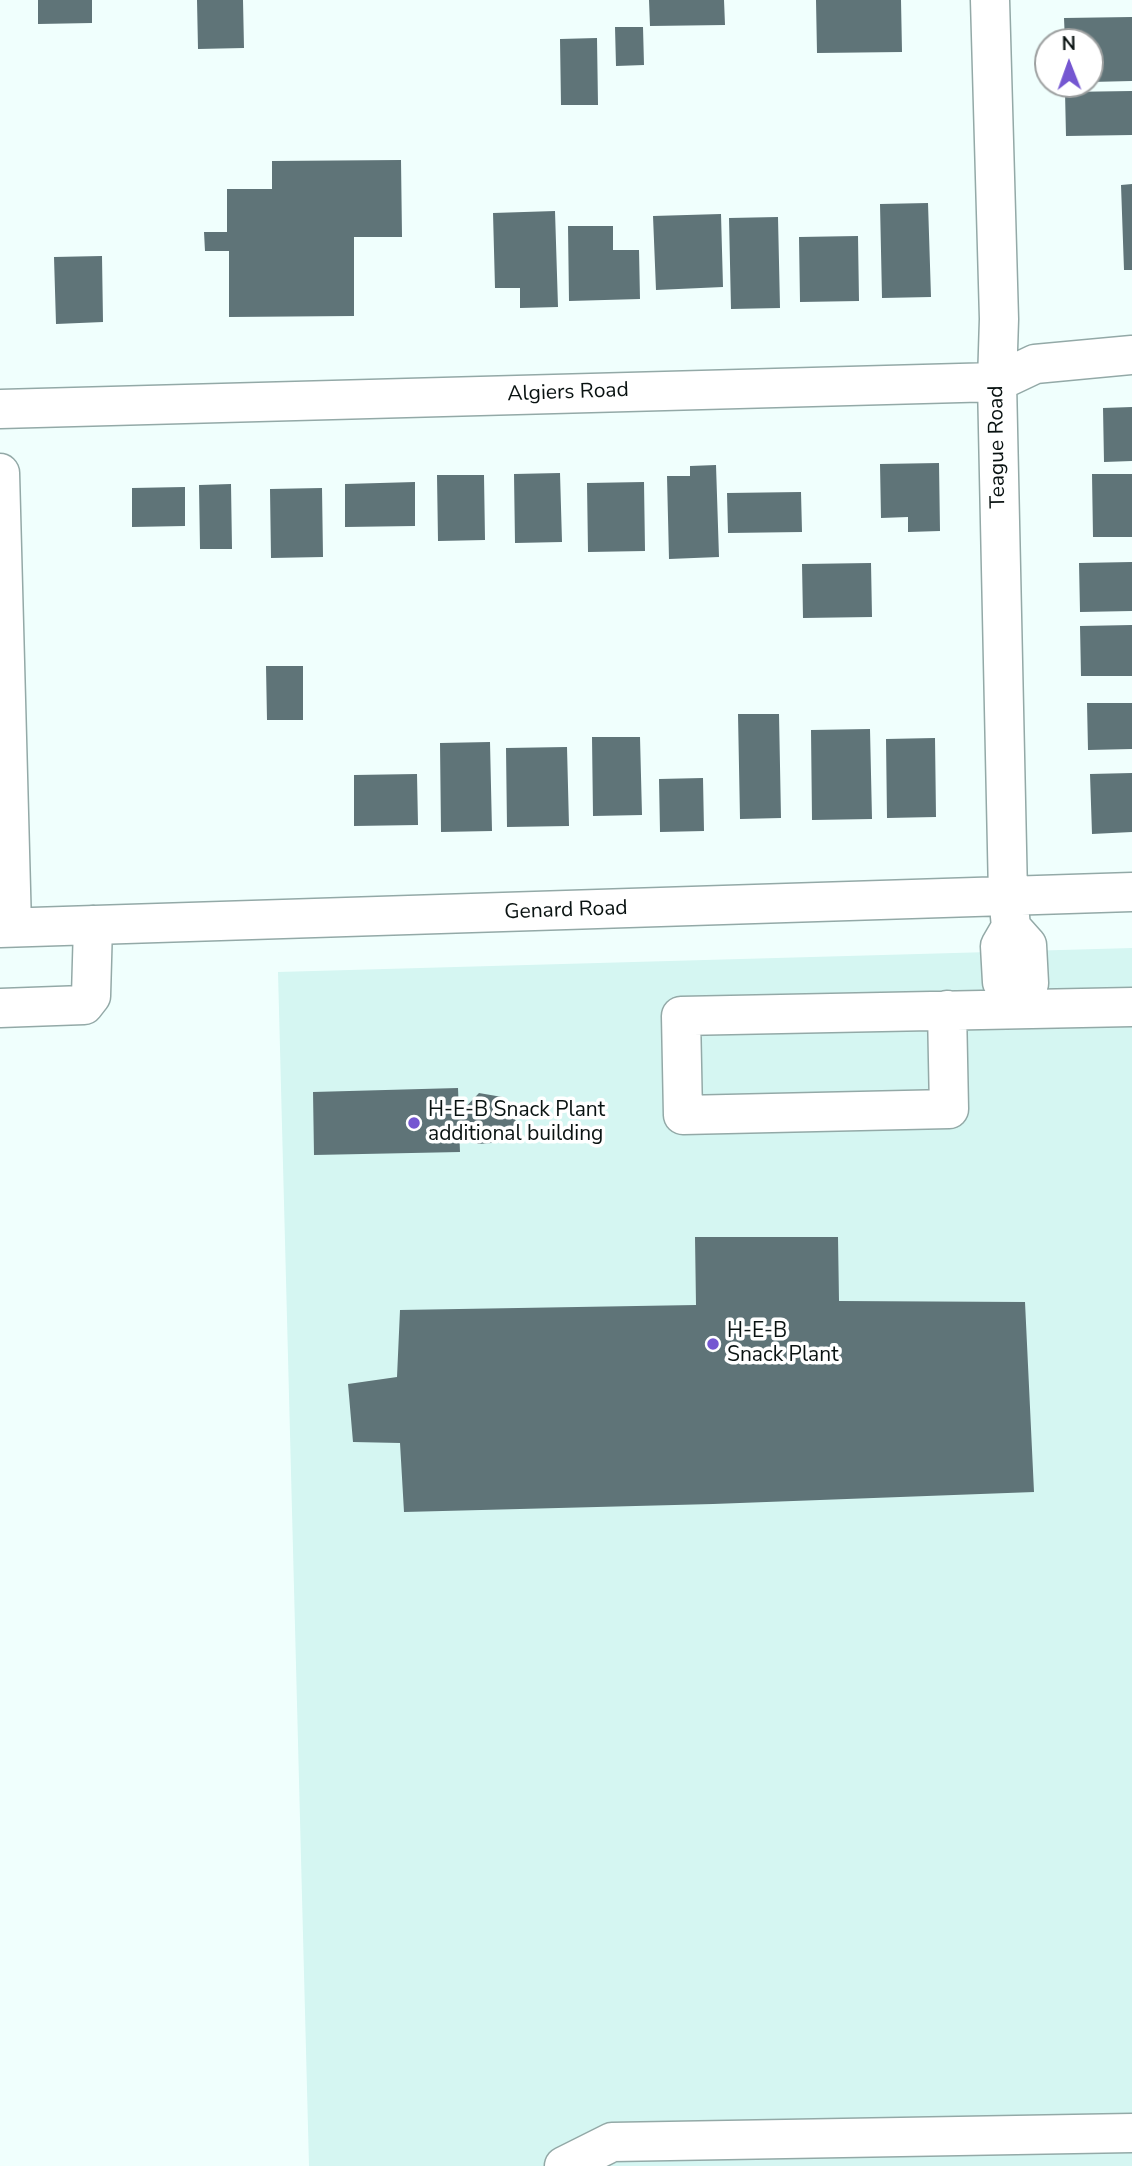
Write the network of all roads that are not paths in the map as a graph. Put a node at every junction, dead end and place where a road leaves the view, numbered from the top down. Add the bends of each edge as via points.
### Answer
1 (990, 0) edge
2 (1132, 355) edge
3 (997, 382) junction
4 (0, 409) edge
5 (0, 473) edge
6 (1132, 892) edge
7 (1010, 911) junction
8 (93, 925) junction
9 (6, 928) edge
10 (1015, 1004) junction
11 (1132, 1007) edge
12 (0, 1008) edge
13 (947, 1010) junction
14 (1132, 2133) edge
15 (564, 2166) edge

1 - 3 street, Teague Road
2 - 3 street, Algiers Road via 1035,364
3 - 4 street, Algiers Road
3 - 7 street, Teague Road
5 - 9 street
6 - 7 street, Genard Road
7 - 8 street, Genard Road via 539,912
7 - 10 street via 1027,945 1029,983
8 - 9 street, Genard Road
8 - 12 street via 91,996 84,1005
10 - 11 street
10 - 13 street
13 - 13 street via 681,1016 684,1115 949,1109
14 - 15 street via 612,2142

